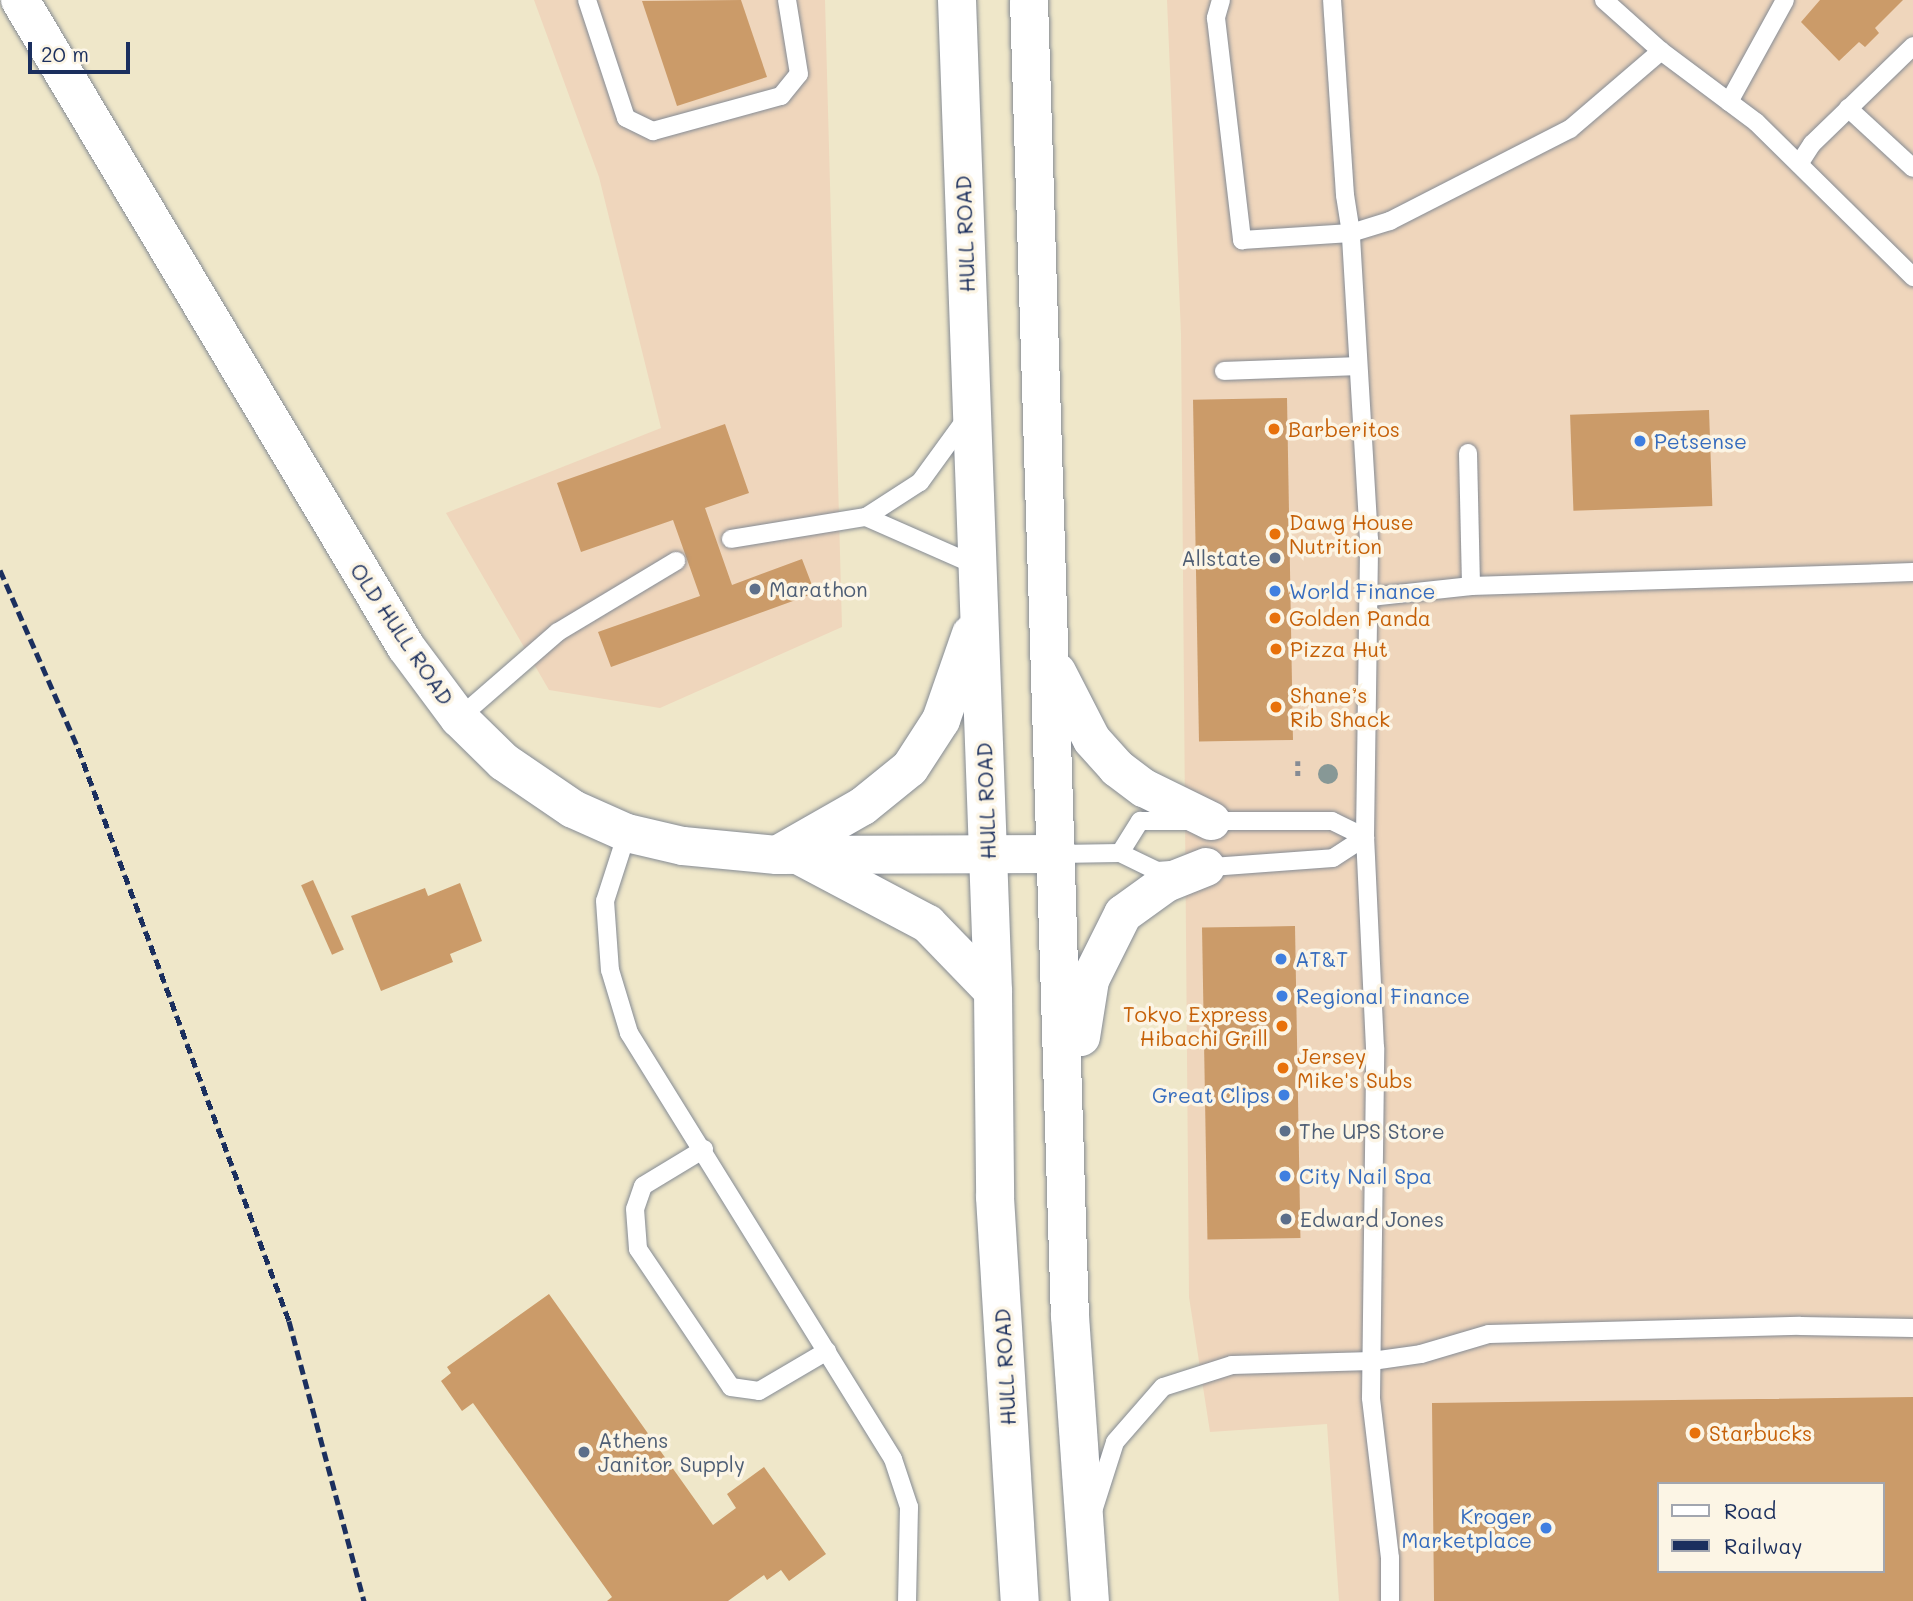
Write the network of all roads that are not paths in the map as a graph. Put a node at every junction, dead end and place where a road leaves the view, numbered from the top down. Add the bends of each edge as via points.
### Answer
1 (20, 0) edge
2 (587, 0) edge
3 (787, 0) edge
4 (957, 0) edge
5 (1029, 0) edge
6 (1056, 0) edge
7 (1221, 0) edge
8 (1332, 0) edge
9 (1604, 0) edge
10 (1785, 0) edge
11 (1913, 46) edge
12 (1661, 51) junction
13 (1031, 63) junction
14 (1729, 102) junction
15 (1848, 108) junction
16 (1799, 164) junction
17 (1913, 168) edge
18 (1351, 233) junction
19 (1913, 277) edge
20 (1358, 366) junction
21 (1224, 371) dead end
22 (972, 410) junction
23 (1468, 453) dead end
24 (866, 517) junction
25 (731, 539) dead end
26 (676, 561) dead end
27 (976, 566) junction
28 (1913, 572) edge
29 (1471, 586) junction
30 (1370, 597) junction
31 (978, 615) junction
32 (1051, 663) junction
33 (459, 718) junction
34 (1211, 821) junction
35 (627, 833) junction
36 (1365, 837) junction
37 (988, 853) junction
38 (1120, 853) junction
39 (1058, 854) junction
40 (786, 855) junction
41 (1206, 867) junction
42 (993, 991) junction
43 (1066, 1132) junction
44 (704, 1149) junction
45 (1913, 1328) edge
46 (827, 1351) junction
47 (1372, 1361) junction
48 (1084, 1541) junction
49 (906, 1601) edge
50 (1020, 1601) edge
51 (1090, 1601) edge
52 (1391, 1601) edge

1 - 33 main road, OLD HULL ROAD via 373,594
2 - 3 lane via 626,118 653,131 781,96 799,74
4 - 22 main road, HULL ROAD
5 - 13 main road
6 - 13 main road
7 - 18 lane via 1216,18 1242,240
8 - 18 lane
9 - 12 lane
10 - 14 lane
11 - 15 lane
12 - 14 lane
12 - 18 lane via 1570,129 1390,221
13 - 32 main road
14 - 16 lane
15 - 16 lane
15 - 17 lane
16 - 19 lane
18 - 20 lane
20 - 21 lane
20 - 30 lane
22 - 24 lane via 920,482
22 - 27 main road, HULL ROAD
23 - 29 lane
24 - 25 lane
24 - 27 lane
26 - 33 lane via 558,632
27 - 31 main road, HULL ROAD
28 - 29 lane
29 - 30 lane
30 - 36 lane
31 - 37 main road, HULL ROAD
31 - 40 main road via 941,720 910,768 863,806
32 - 34 main road via 1092,740 1117,768 1143,788
32 - 39 main road
33 - 35 main road, OLD HULL ROAD via 504,762 555,799
34 - 36 lane via 1332,821
34 - 38 lane via 1140,821
35 - 40 main road, OLD HULL ROAD via 707,850
35 - 44 lane via 605,901 610,970 629,1033
36 - 41 lane via 1333,858
36 - 47 lane via 1375,1048
37 - 39 main road, OLD HULL ROAD
37 - 40 main road, OLD HULL ROAD
37 - 42 main road, HULL ROAD
38 - 39 lane
38 - 41 lane via 1157,871
39 - 43 main road
40 - 42 main road via 928,924
41 - 43 main road via 1166,883 1123,914 1090,980
42 - 50 main road, HULL ROAD via 995,1197
43 - 48 main road via 1070,1316
44 - 46 lane
44 - 46 lane via 643,1186 635,1209 638,1249 731,1387 760,1391
45 - 47 lane via 1800,1325 1489,1334 1421,1354
46 - 49 lane via 892,1459 909,1507
47 - 48 lane via 1232,1365 1163,1387 1115,1442
47 - 52 lane via 1371,1398
48 - 51 main road

